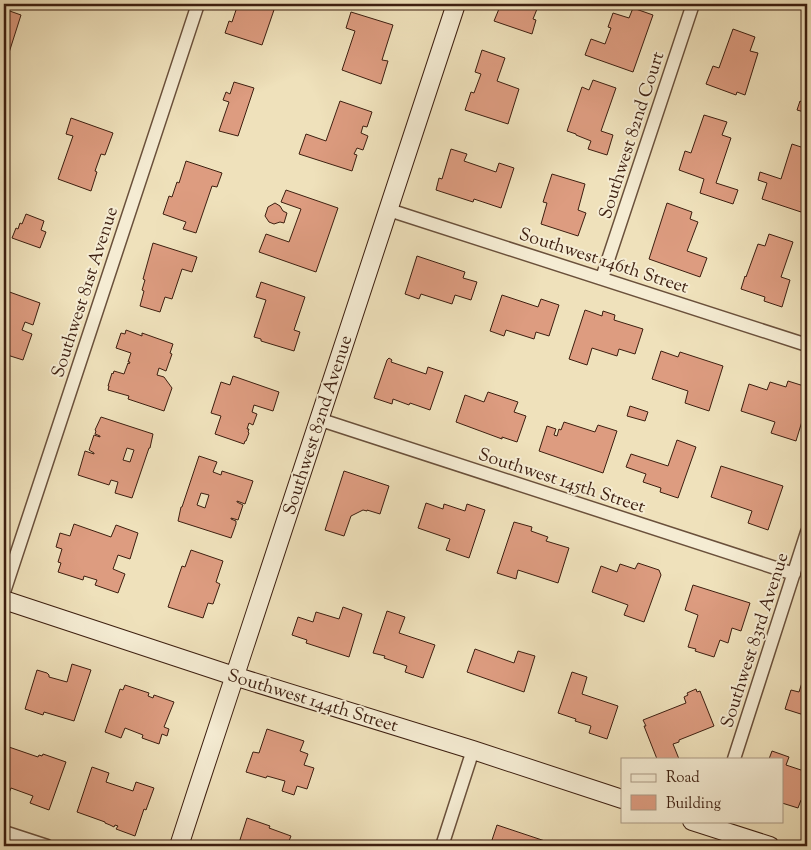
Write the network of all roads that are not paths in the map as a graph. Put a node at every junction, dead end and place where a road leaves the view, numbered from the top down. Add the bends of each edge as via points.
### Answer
1 (198, 4) edge
2 (456, 4) edge
3 (693, 4) edge
4 (389, 210) junction
5 (602, 278) junction
6 (807, 345) edge
7 (318, 419) junction
8 (807, 532) edge
9 (794, 574) junction
10 (4, 592) edge
11 (4, 600) edge
12 (234, 676) junction
13 (473, 750) junction
14 (734, 758) edge
15 (621, 798) edge
16 (699, 822) edge
17 (712, 824) edge
18 (4, 832) edge
19 (46, 846) edge
20 (179, 846) edge
21 (442, 846) edge
22 (770, 846) edge

1 - 10 street, Southwest 81st Avenue
2 - 4 street, Southwest 82nd Avenue
3 - 5 street, Southwest 82nd Court
4 - 5 street, Southwest 146th Street
4 - 7 street, Southwest 82nd Avenue
5 - 6 street, Southwest 146th Street
7 - 9 street, Southwest 145th Street
7 - 12 street, Southwest 82nd Avenue
8 - 9 street, Southwest 83rd Avenue
9 - 14 street, Southwest 83rd Avenue
11 - 12 street, Southwest 144th Street
12 - 13 street, Southwest 144th Street
12 - 20 street, Southwest 82nd Avenue
13 - 15 street, Southwest 144th Street
13 - 21 street
16 - 17 street
17 - 22 street
18 - 19 street

